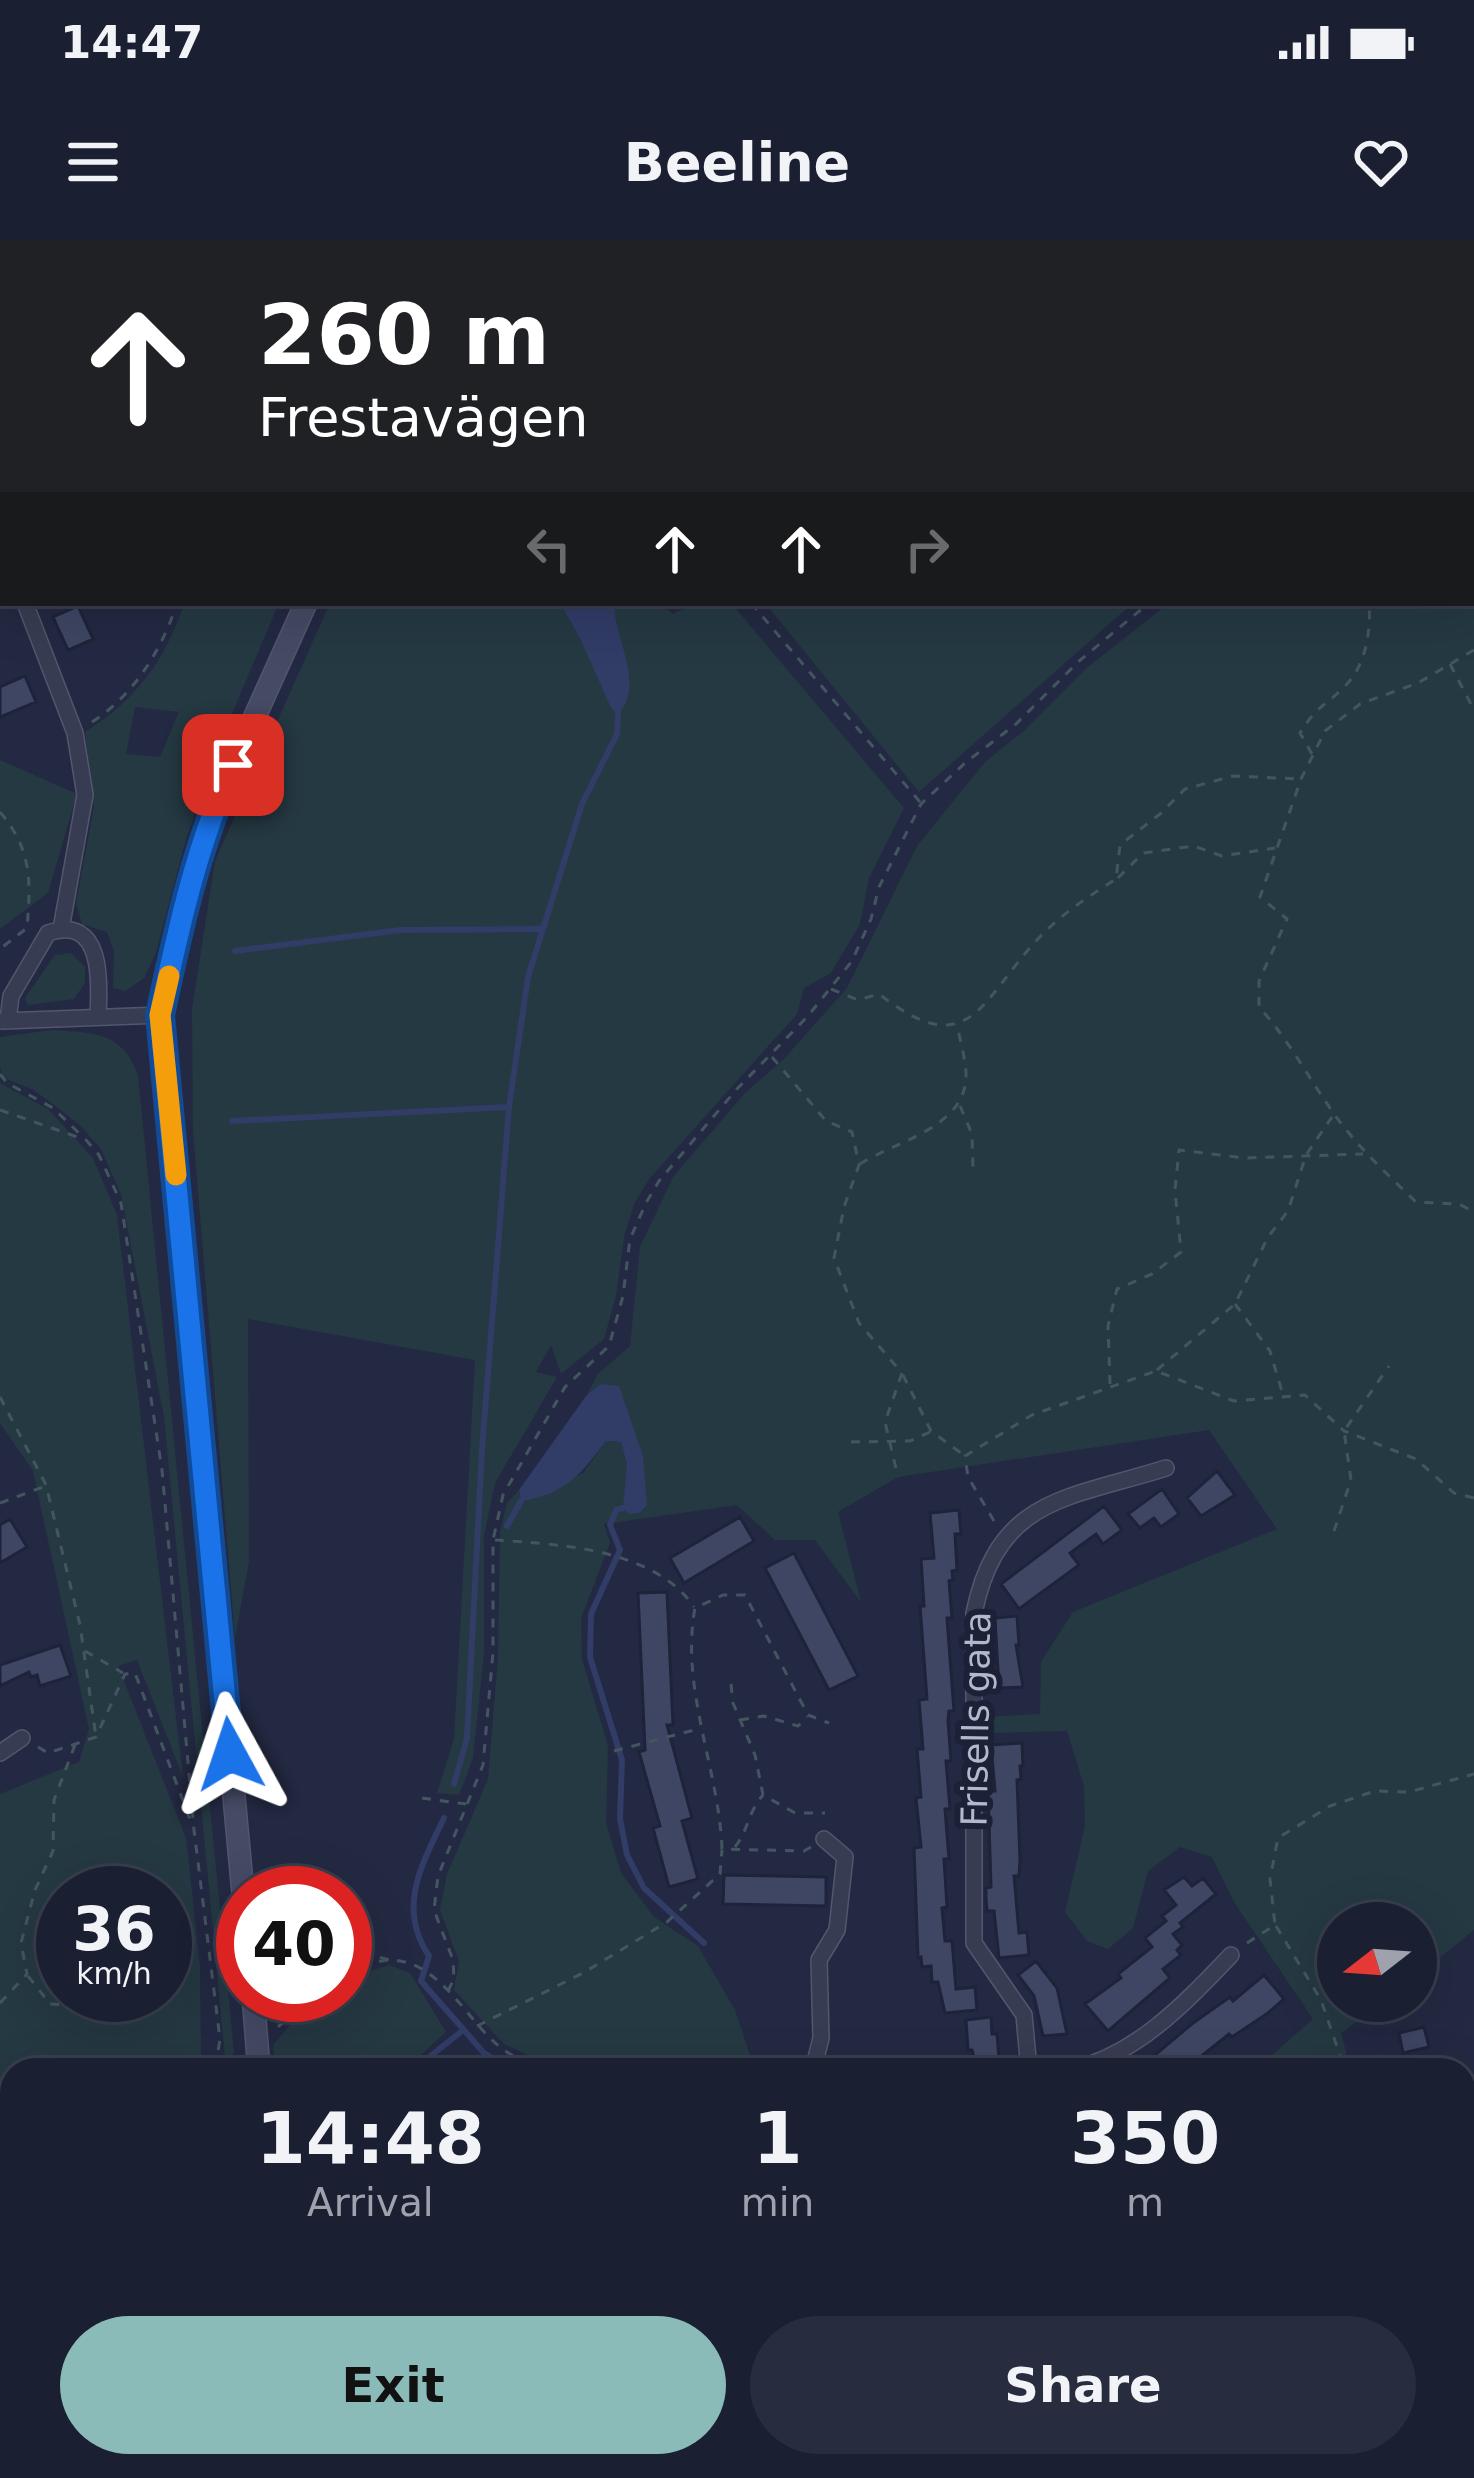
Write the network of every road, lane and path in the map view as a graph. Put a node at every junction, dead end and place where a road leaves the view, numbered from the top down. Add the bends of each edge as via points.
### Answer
1 (26, 606) edge
2 (176, 606) edge
3 (305, 606) edge
4 (753, 606) edge
5 (1145, 606) edge
6 (1369, 606) edge
7 (1474, 650) edge
8 (1449, 663) junction
9 (1474, 710) edge
10 (75, 733) junction
11 (1312, 756) junction
12 (1301, 779) junction
13 (921, 804) junction
14 (0, 812) edge
15 (1278, 848) junction
16 (1116, 879) junction
17 (61, 929) junction
18 (0, 949) edge
19 (829, 988) junction
20 (98, 1015) junction
21 (160, 1015) junction
22 (4, 1021) edge
23 (957, 1024) junction
24 (771, 1056) junction
25 (0, 1074) edge
26 (960, 1105) junction
27 (0, 1110) edge
28 (1334, 1114) junction
29 (86, 1140) junction
30 (1365, 1154) junction
31 (1306, 1155) junction
32 (859, 1165) junction
33 (973, 1170) dead end
34 (1474, 1212) edge
35 (1235, 1304) junction
36 (1389, 1366) dead end
37 (1156, 1371) junction
38 (902, 1373) junction
39 (1110, 1386) junction
40 (0, 1397) edge
41 (1283, 1397) junction
42 (931, 1431) junction
43 (1344, 1431) junction
44 (887, 1441) junction
45 (851, 1442) dead end
46 (964, 1456) junction
47 (1166, 1468) dead end
48 (898, 1477) dead end
49 (46, 1485) junction
50 (1474, 1498) edge
51 (0, 1503) edge
52 (1334, 1532) dead end
53 (1005, 1536) junction
54 (494, 1540) junction
55 (695, 1608) junction
56 (84, 1650) junction
57 (125, 1674) junction
58 (731, 1684) dead end
59 (808, 1715) junction
60 (740, 1720) junction
61 (829, 1723) dead end
62 (700, 1729) junction
63 (96, 1737) junction
64 (22, 1738) joint
65 (75, 1744) junction
66 (614, 1751) dead end
67 (0, 1753) edge
68 (1474, 1774) edge
69 (763, 1795) junction
70 (422, 1798) dead end
71 (468, 1804) junction
72 (825, 1813) dead end
73 (194, 1830) junction
74 (824, 1839) joint
75 (722, 1849) junction
76 (734, 1849) junction
77 (240, 1866) edge
78 (1275, 1925) junction
79 (1231, 1954) joint
80 (372, 1955) edge
81 (392, 1960) junction
82 (372, 1965) edge
83 (27, 1974) junction
84 (36, 1986) edge
85 (448, 1991) junction
86 (0, 2003) edge
87 (255, 2022) edge
88 (284, 2022) edge
89 (477, 2026) junction
90 (271, 2034) dead end
91 (217, 2058) edge
92 (258, 2058) edge
93 (518, 2058) edge
94 (816, 2058) edge
95 (1028, 2058) edge
96 (1110, 2058) edge
97 (1341, 2058) edge

1 - 10 street
2 - 10 path via 119,705
3 - 21 street via 215,805
4 - 13 path
5 - 13 path
6 - 11 path via 1367,647 1349,684 1317,706 1300,734
7 - 8 path
8 - 9 path
8 - 11 path via 1360,704 1325,731
10 - 17 street via 85,795
11 - 12 path
12 - 15 path
12 - 16 path via 1233,776 1185,789 1120,845
13 - 19 path via 852,961
14 - 18 path via 27,856 30,893 27,928
15 - 16 path via 1143,853
15 - 28 path via 1260,897 1287,919 1258,981 1259,1007
16 - 23 path via 1066,911 983,1011
17 - 20 street via 94,949
17 - 22 street via 48,933
19 - 23 path via 858,1000 879,994 913,1020
19 - 24 path
20 - 21 street
20 - 22 street
21 - 77 street
23 - 26 path via 967,1077
24 - 32 path via 826,1120 852,1132
24 - 54 path via 646,1203 630,1239 609,1346 565,1387 503,1495
25 - 29 path
26 - 32 path
26 - 33 path via 972,1133
27 - 29 path
28 - 30 path
28 - 31 path
29 - 73 path via 121,1202 162,1470
30 - 31 path
30 - 34 path via 1416,1202
31 - 35 path via 1288,1211
31 - 39 path via 1179,1150 1181,1252 1117,1289 1108,1326
32 - 38 path via 834,1258 860,1323
35 - 37 path
35 - 41 path via 1270,1352
36 - 43 path
37 - 39 path
37 - 41 path via 1234,1401
38 - 42 path
38 - 44 path via 885,1421
39 - 46 path via 1033,1415
40 - 49 path
41 - 43 path via 1305,1395
42 - 44 path
42 - 46 path
43 - 50 path via 1416,1459 1454,1493
43 - 52 path via 1351,1480
44 - 45 path
44 - 48 path
46 - 53 path via 980,1502
47 - 53 street via 1034,1510
49 - 51 path
49 - 56 path
53 - 95 street, Frisells gata via 983,1570 974,1612 974,1942 1024,2015
54 - 55 path via 609,1554 681,1587
54 - 71 path via 483,1765
55 - 59 path via 746,1595
55 - 62 path
56 - 57 path
56 - 63 path
57 - 63 path
57 - 73 path via 135,1673
58 - 60 path
59 - 60 path via 799,1726 764,1716
59 - 61 path
60 - 69 path
62 - 66 path
62 - 75 path
63 - 65 path
64 - 65 path via 48,1753
64 - 67 street
65 - 83 path via 54,1800 53,1851 20,1943
68 - 78 path via 1409,1792 1375,1791 1296,1824 1278,1838 1270,1879
69 - 72 path via 795,1813
69 - 76 path
70 - 71 path
71 - 85 path via 434,1910 453,1960
73 - 91 path
74 - 76 path via 804,1851
74 - 94 street via 845,1857 837,1930 819,1960
75 - 76 path
75 - 89 path via 720,1874 667,1922
78 - 79 path
78 - 97 path via 1321,2000
79 - 96 street
80 - 81 path
81 - 82 path
81 - 85 path
83 - 84 path
83 - 86 path
85 - 89 path
87 - 92 street
88 - 90 path
89 - 93 path

